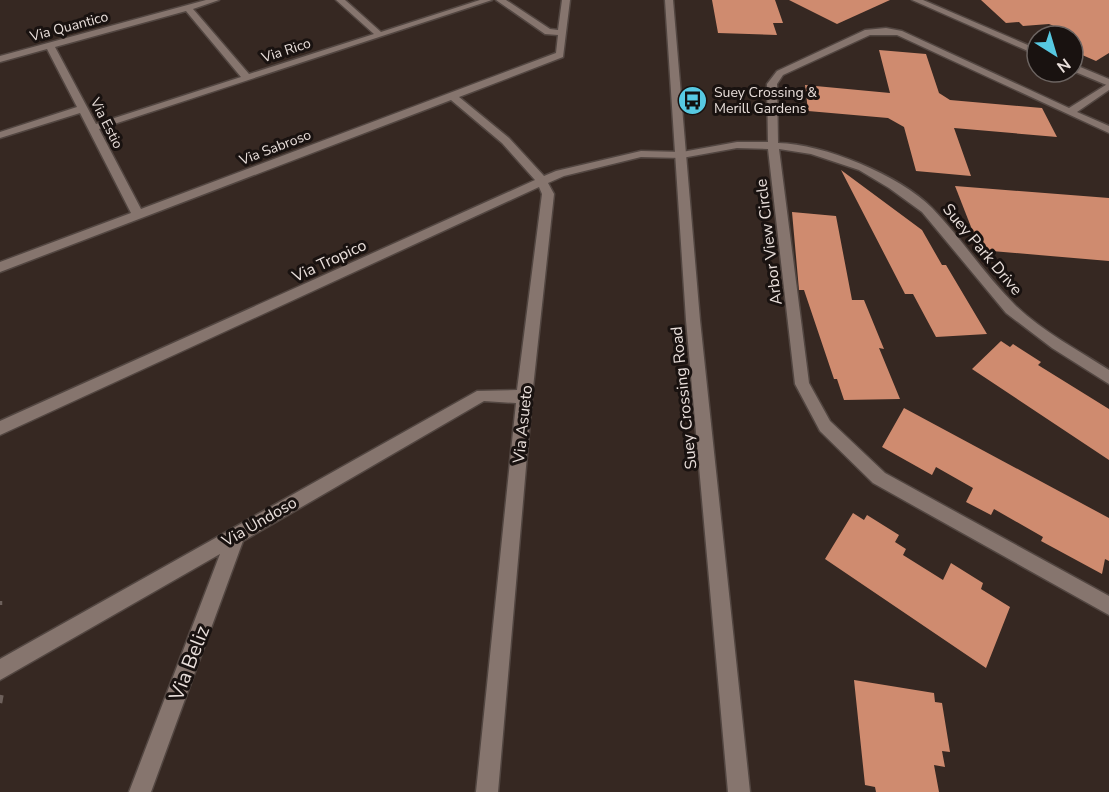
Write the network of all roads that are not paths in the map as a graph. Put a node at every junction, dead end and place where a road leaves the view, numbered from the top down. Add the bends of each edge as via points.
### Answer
1 (215, 0) edge
2 (340, 0) edge
3 (488, 0) edge
4 (500, 0) edge
5 (566, 0) edge
6 (669, 0) edge
7 (916, 0) edge
8 (188, 8) junction
9 (561, 33) junction
10 (380, 35) junction
11 (50, 45) junction
12 (1025, 47) edge
13 (0, 59) edge
14 (1085, 73) edge
15 (246, 78) junction
16 (1109, 85) edge
17 (452, 96) junction
18 (83, 109) junction
19 (1070, 112) junction
20 (93, 128) junction
21 (1108, 129) edge
22 (0, 135) edge
23 (773, 146) junction
24 (682, 155) junction
25 (543, 181) junction
26 (138, 215) junction
27 (0, 267) edge
28 (1109, 378) edge
29 (524, 397) junction
30 (0, 428) edge
31 (237, 533) junction
32 (1109, 606) edge
33 (0, 670) edge
34 (141, 792) edge
35 (487, 792) edge
36 (739, 792) edge

1 - 8 street, Via Quantico
2 - 10 street
3 - 10 street, Via Rico
4 - 9 street via 548,32
5 - 9 street
6 - 24 street, Suey Crossing Road
7 - 12 street
8 - 11 street, Via Quantico
8 - 15 street
9 - 17 street, Via Sabroso via 560,55
10 - 15 street, Via Rico
11 - 13 street, Via Quantico
11 - 18 street, Via Estio
14 - 16 street
15 - 20 street, Via Rico
16 - 19 street
17 - 25 street via 530,164
17 - 26 street, Via Sabroso
18 - 20 street, Via Estio
18 - 22 street
19 - 21 street, Arbor View Circle
19 - 23 street, Arbor View Circle via 899,33 876,30 774,78
20 - 26 street, Via Estio
23 - 24 street, Suey Park Drive via 737,145
23 - 28 street, Suey Park Drive via 813,151 863,168 893,185 935,218 1011,309
23 - 32 street, Arbor View Circle via 802,384 825,426 879,478
24 - 25 street, Via Tropico via 641,154 560,173
24 - 36 street, Suey Crossing Road via 693,320
25 - 29 street, Via Asueto via 548,194
25 - 30 street, Via Tropico
26 - 27 street, Via Sabroso
29 - 31 street, Via Undoso via 482,395
29 - 35 street, Via Asueto
31 - 33 street, Via Undoso
31 - 34 street, Via Beliz

